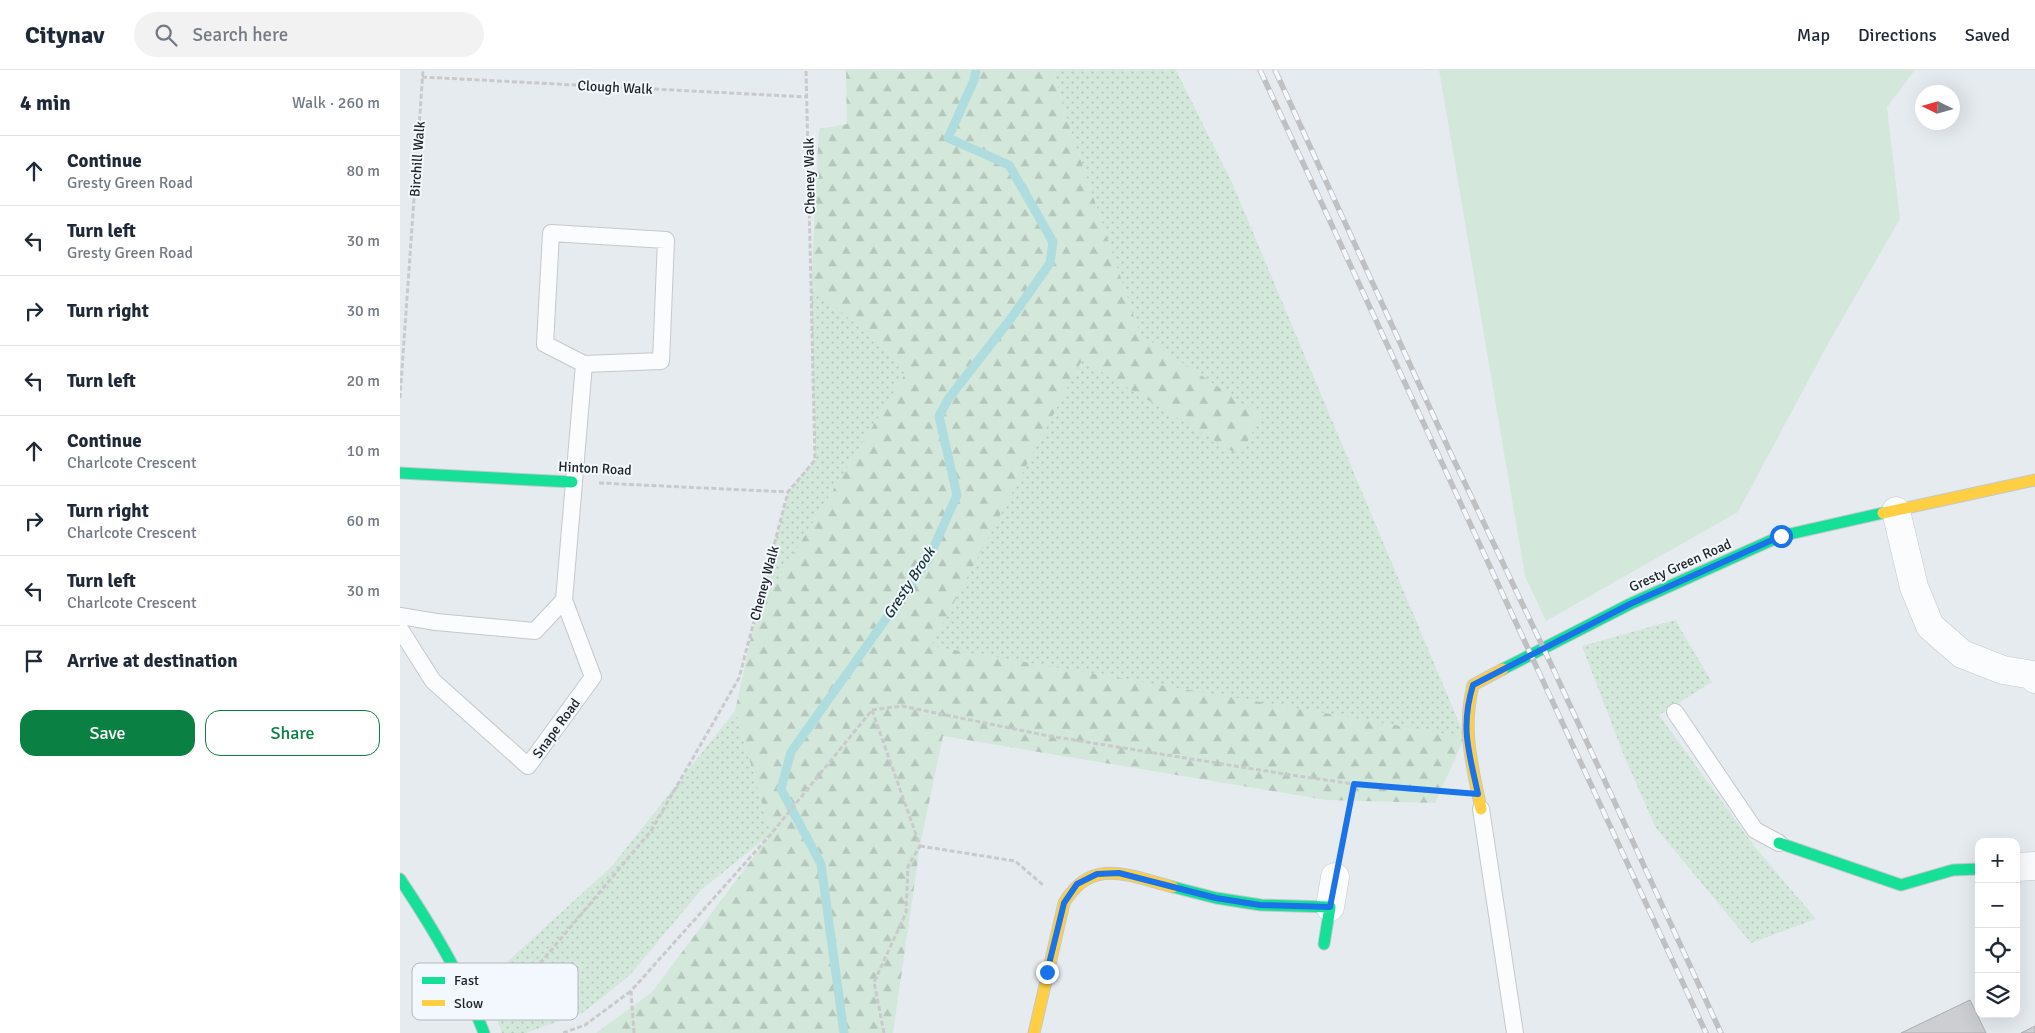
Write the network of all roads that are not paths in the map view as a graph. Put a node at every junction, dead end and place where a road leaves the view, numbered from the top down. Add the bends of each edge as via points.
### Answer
1 (584, 364) junction
2 (400, 472) edge
3 (2035, 480) edge
4 (572, 482) junction
5 (1896, 511) junction
6 (564, 600) junction
7 (400, 616) edge
8 (400, 629) edge
9 (2034, 675) edge
10 (1675, 712) dead end
11 (1480, 802) joint
12 (1779, 843) joint
13 (2035, 866) edge
14 (2020, 867) edge
15 (1975, 869) edge
16 (1335, 877) road end
17 (400, 878) edge
18 (1330, 907) junction
19 (1324, 944) dead end
20 (453, 963) edge
21 (480, 1020) edge
22 (484, 1033) edge
23 (1034, 1033) edge
24 (1515, 1033) edge

1 - 1 lane via 661,361 666,240 551,232 545,344
1 - 4 lane, Snape Road
2 - 4 street, Hinton Road
3 - 5 street, Gresty Green Road
4 - 6 lane, Snape Road
5 - 9 street via 1914,588 1930,626 1962,654 2003,670
5 - 11 street, Gresty Green Road via 1781,536 1630,604 1473,685 1466,707 1465,736
6 - 7 lane via 535,630
6 - 8 lane, Snape Road via 593,677 528,766 433,681
10 - 12 lane via 1755,830
11 - 24 lane
12 - 15 street via 1901,885 1953,870
13 - 14 street
16 - 18 street
17 - 20 street
18 - 19 street
18 - 23 street via 1260,905 1108,872 1086,878 1064,903
21 - 22 street

